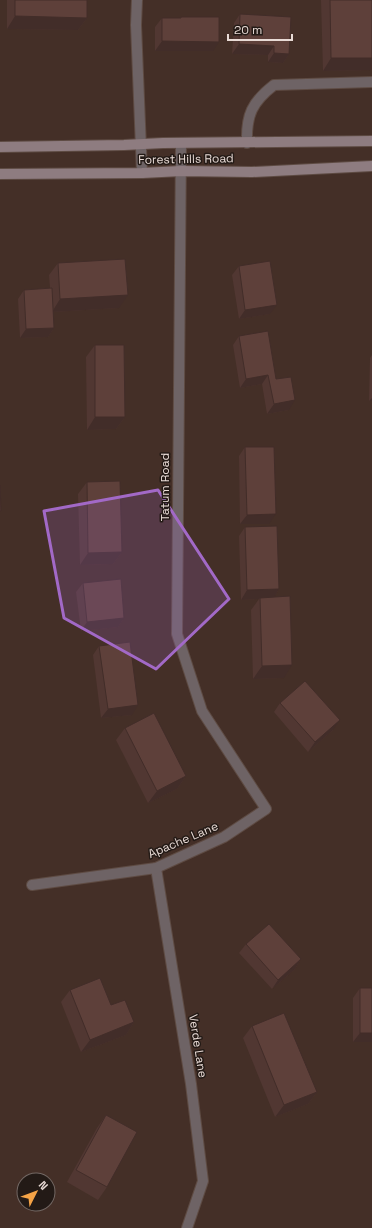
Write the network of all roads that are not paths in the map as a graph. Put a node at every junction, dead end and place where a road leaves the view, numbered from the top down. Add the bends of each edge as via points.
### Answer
1 (137, 0) edge
2 (372, 82) edge
3 (372, 141) edge
4 (181, 143) junction
5 (247, 143) junction
6 (141, 144) junction
7 (0, 147) edge
8 (372, 166) edge
9 (181, 171) junction
10 (142, 173) junction
11 (0, 174) edge
12 (266, 809) joint
13 (156, 868) junction
14 (32, 884) dead end
15 (187, 1228) edge

1 - 6 street
2 - 5 street via 274,85 264,92 250,113 246,127
3 - 5 street, Forest Hills Road
4 - 5 street, Forest Hills Road
4 - 6 street, Forest Hills Road
4 - 9 street, Tatum Road
6 - 7 street, Forest Hills Road
6 - 10 street
8 - 9 street, Forest Hills Road via 252,172
9 - 10 street, Forest Hills Road
9 - 12 street, Tatum Road via 177,634 202,711
10 - 11 street, Forest Hills Road
12 - 13 street, Apache Lane via 224,837
13 - 14 street, Apache Lane
13 - 15 street, Verde Lane via 191,1084 203,1181

